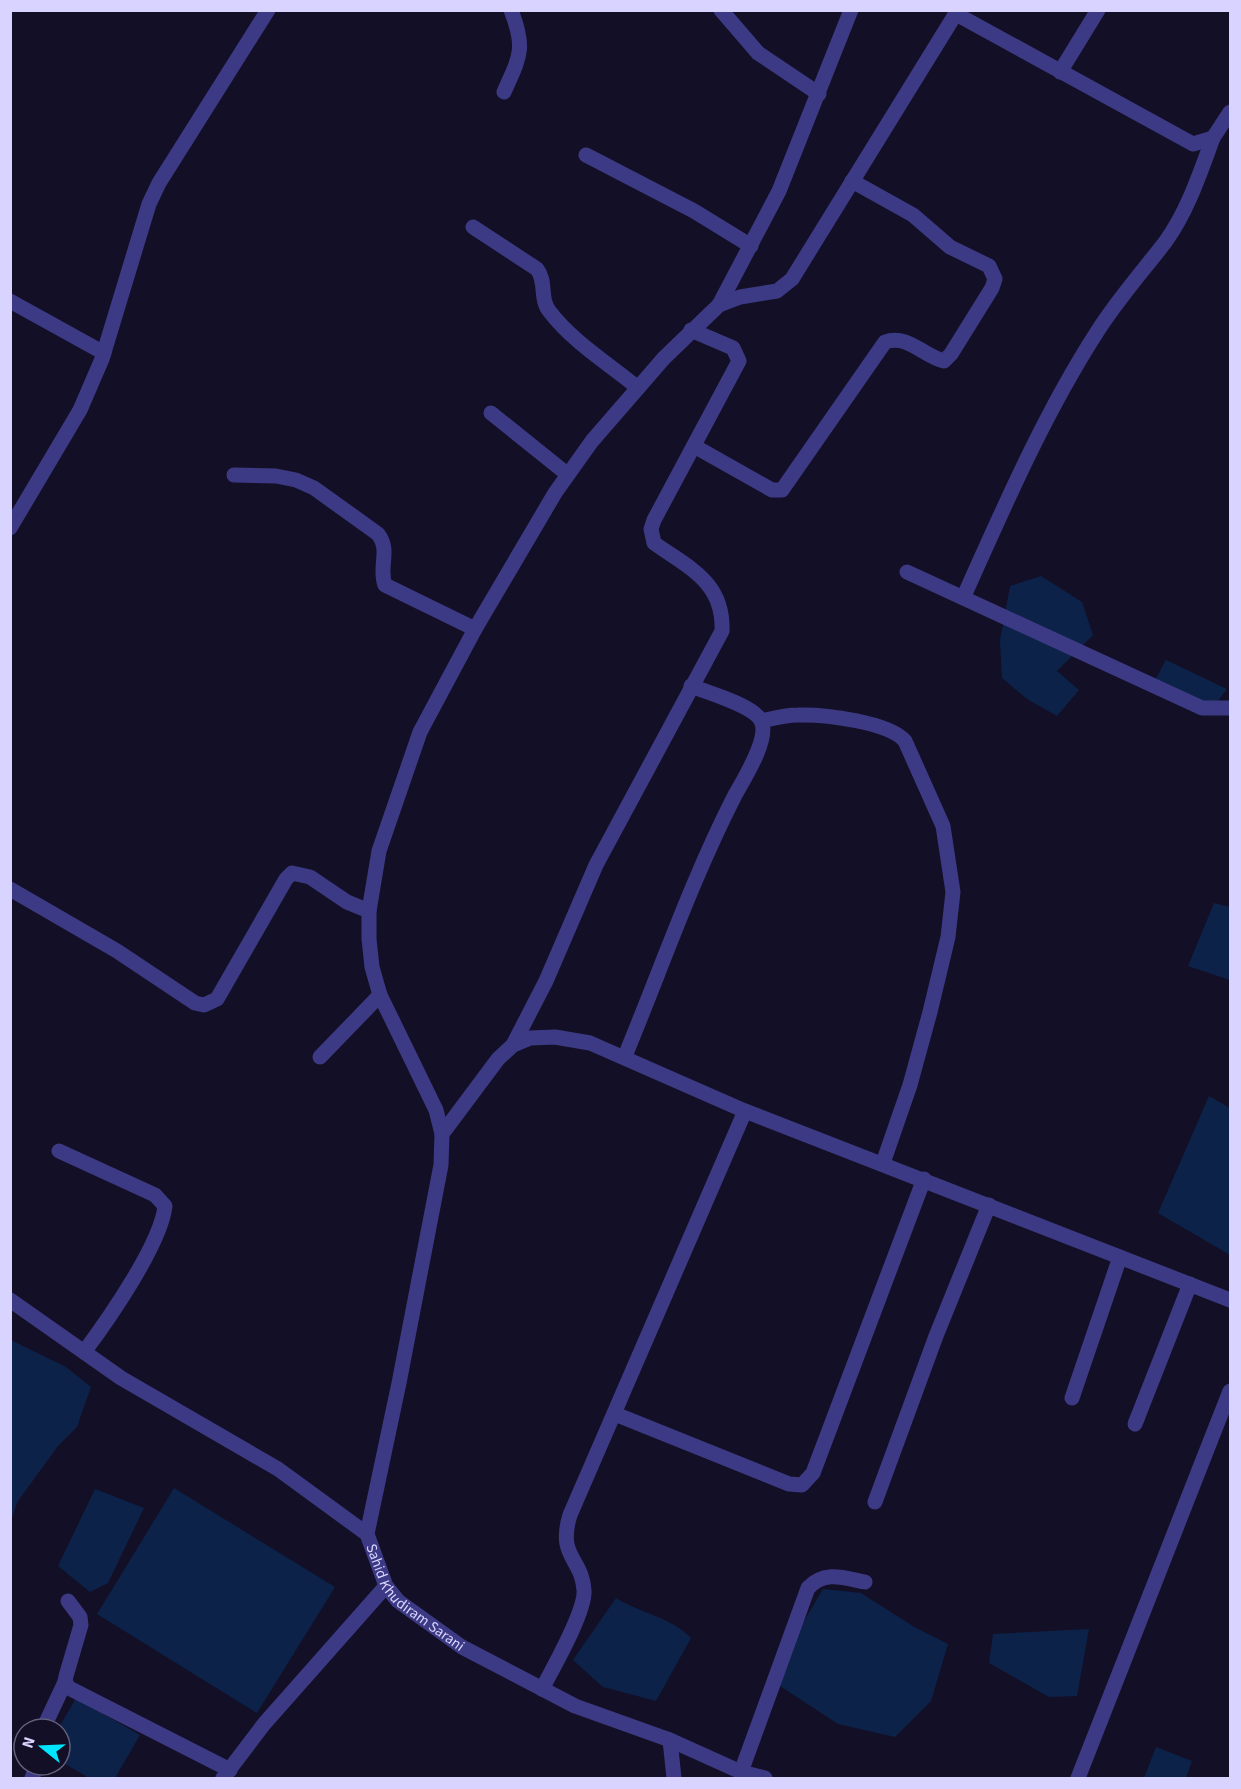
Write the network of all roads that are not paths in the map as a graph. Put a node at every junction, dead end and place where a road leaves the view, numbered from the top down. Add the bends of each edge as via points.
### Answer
1 (268, 10) edge
2 (511, 10) edge
3 (721, 10) edge
4 (851, 10) edge
5 (1098, 10) edge
6 (957, 12) edge
7 (1060, 72) junction
8 (504, 92) dead end
9 (819, 94) junction
10 (1230, 112) edge
11 (1213, 138) junction
12 (586, 155) dead end
13 (852, 182) junction
14 (473, 227) dead end
15 (751, 246) junction
16 (10, 301) edge
17 (719, 305) junction
18 (691, 330) junction
19 (104, 353) junction
20 (638, 388) junction
21 (490, 413) dead end
22 (694, 446) junction
23 (567, 474) junction
24 (234, 475) dead end
25 (10, 528) edge
26 (907, 572) dead end
27 (964, 597) junction
28 (475, 629) junction
29 (691, 686) junction
30 (1230, 708) edge
31 (761, 721) junction
32 (10, 889) edge
33 (369, 911) junction
34 (380, 994) junction
35 (513, 1045) junction
36 (625, 1056) junction
37 (320, 1057) dead end
38 (745, 1111) junction
39 (442, 1134) junction
40 (59, 1151) dead end
41 (883, 1163) junction
42 (924, 1179) junction
43 (989, 1205) junction
44 (1120, 1257) junction
45 (1190, 1284) junction
46 (10, 1300) edge
47 (1230, 1300) edge
48 (84, 1352) junction
49 (1230, 1393) edge
50 (1071, 1398) dead end
51 (615, 1414) junction
52 (1135, 1424) dead end
53 (875, 1502) dead end
54 (367, 1534) junction
55 (865, 1582) dead end
56 (386, 1586) junction
57 (68, 1601) dead end
58 (65, 1682) junction
59 (542, 1689) junction
60 (49, 1717) edge
61 (670, 1740) junction
62 (741, 1772) junction
63 (227, 1774) edge
64 (674, 1779) edge
65 (765, 1779) edge
66 (1078, 1779) edge

1 - 19 street via 149,204
2 - 8 street via 521,45
3 - 9 street via 758,53
4 - 9 street
5 - 7 street
6 - 7 street
6 - 13 street
7 - 11 street via 1187,142
9 - 15 street via 779,191
10 - 11 street
11 - 27 street via 1179,220 1097,332 1064,390 1011,491
12 - 15 street via 694,211
13 - 17 street via 792,279 777,291
13 - 22 street via 914,215 950,247 989,266 995,279 992,288 944,361 904,340 885,342 782,490 772,490
14 - 20 street via 537,269 549,312
15 - 17 street
16 - 19 street
17 - 18 street
18 - 20 street
18 - 22 street via 733,348 739,361
19 - 25 street via 80,410
20 - 23 street
21 - 23 street
22 - 29 street via 651,529 654,543 705,580 718,597 723,613 722,631
23 - 28 street
24 - 28 street via 276,476 314,488 384,542 385,585
26 - 27 street
27 - 30 street via 1202,708
28 - 33 street via 420,732 404,773 379,851
29 - 31 street via 754,712
29 - 35 street via 596,865 546,981
31 - 36 street via 763,735 753,760 715,835
31 - 41 street via 800,714 878,726 900,735 943,826 953,892 948,937 910,1085
32 - 33 street via 204,1005 217,999 292,873 310,877 347,902
33 - 34 street via 372,967
34 - 37 street
34 - 39 street via 425,1085
35 - 36 street via 530,1038 555,1037 590,1043
35 - 39 street
36 - 38 street
38 - 41 street
38 - 51 street
39 - 54 street via 436,1195
40 - 48 street via 155,1195 165,1206 159,1233 105,1325
41 - 42 street
42 - 43 street
42 - 51 street via 813,1473 802,1485 789,1484
43 - 44 street
43 - 53 street
44 - 45 street
44 - 50 street
45 - 47 street
45 - 52 street
46 - 48 street, Sahid Khudiram Sarani
48 - 54 street, Sahid Khudiram Sarani via 121,1378 278,1469
49 - 66 street
51 - 59 street via 565,1531 569,1556 585,1591 580,1610
54 - 56 street, Sahid Khudiram Sarani
55 - 62 street via 821,1577 807,1588
56 - 59 street, Sahid Khudiram Sarani via 406,1609 462,1647
56 - 63 street via 264,1724
57 - 58 street via 81,1625
58 - 60 street
58 - 63 street
59 - 61 street, Sahid Khudiram Sarani via 575,1706
61 - 62 street, Sahid Khudiram Sarani
61 - 64 street
62 - 65 street, Sahid Khudiram Sarani

